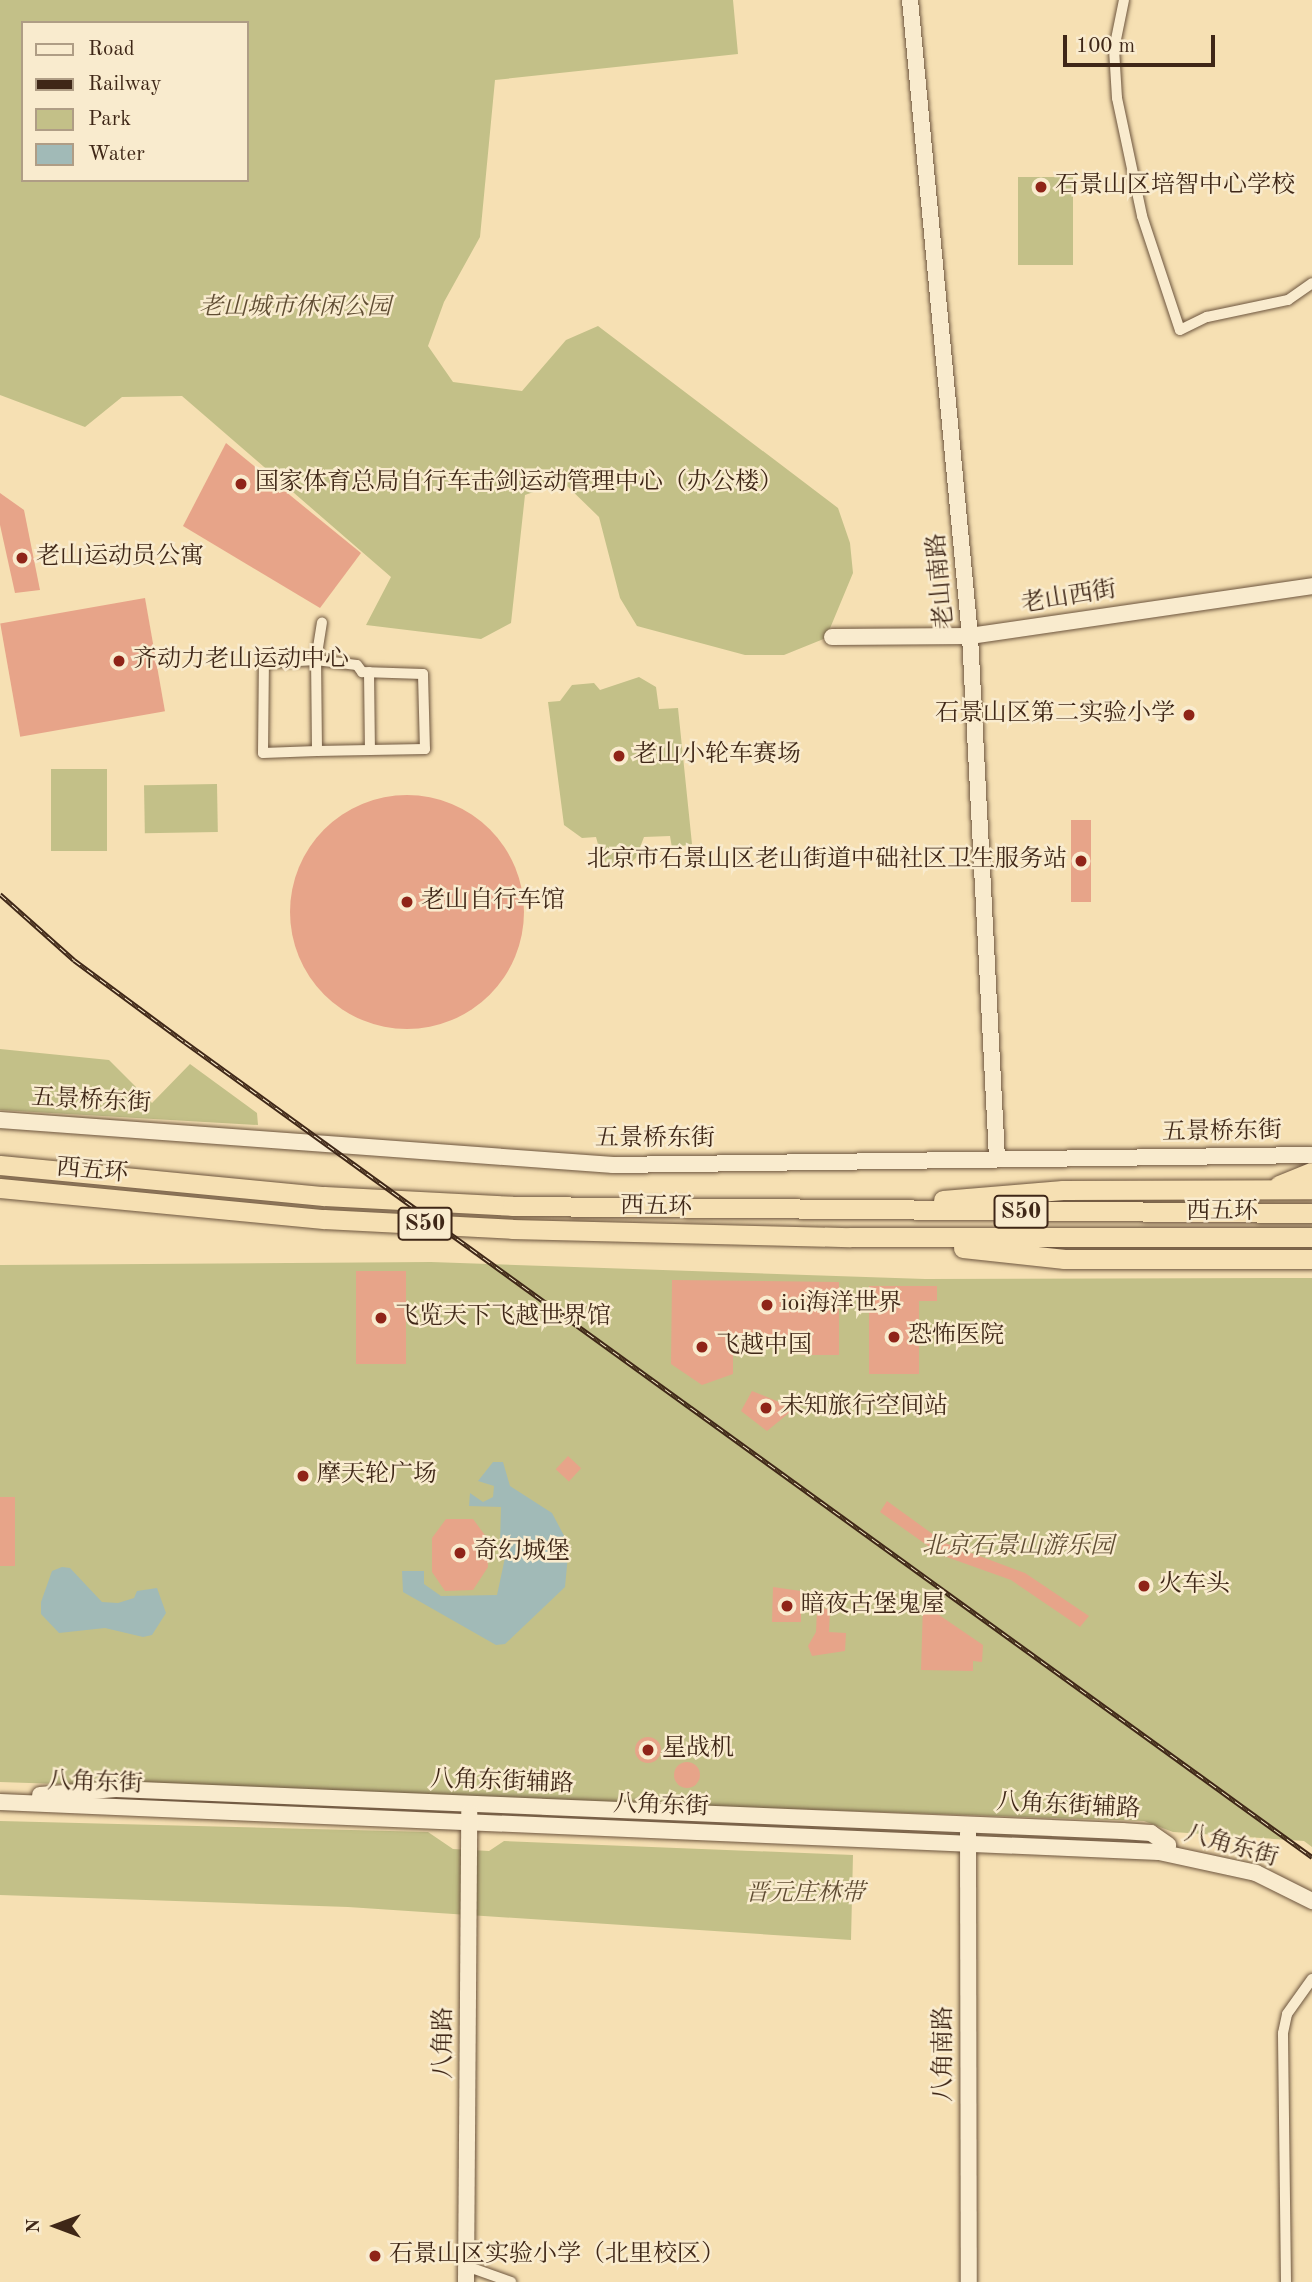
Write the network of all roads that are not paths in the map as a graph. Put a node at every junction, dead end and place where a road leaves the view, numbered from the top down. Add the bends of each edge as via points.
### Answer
1 (910, 0) edge
2 (1124, 0) edge
3 (1312, 283) edge
4 (1312, 586) edge
5 (323, 622) dead end
6 (970, 636) junction
7 (832, 637) dead end
8 (316, 660) junction
9 (369, 672) junction
10 (370, 750) junction
11 (317, 751) junction
12 (0, 1119) edge
13 (1312, 1155) edge
14 (997, 1158) junction
15 (0, 1165) edge
16 (1312, 1172) edge
17 (0, 1188) edge
18 (1312, 1189) edge
19 (1265, 1190) junction
20 (817, 1210) junction
21 (1312, 1213) edge
22 (850, 1237) junction
23 (1312, 1237) edge
24 (1312, 1259) edge
25 (0, 1793) edge
26 (0, 1802) edge
27 (469, 1813) junction
28 (968, 1834) junction
29 (1312, 1891) edge
30 (1312, 1901) edge
31 (1312, 1979) edge
32 (466, 2274) edge
33 (511, 2282) edge
34 (969, 2282) edge
35 (1286, 2282) edge

1 - 6 street, 老山南路
2 - 3 street via 1114,49 1117,98 1142,216 1180,330 1207,317 1288,300
4 - 6 street, 老山西街
5 - 8 street
6 - 7 street, 老山西街
6 - 14 street, 老山南路
8 - 9 street
8 - 11 street
8 - 11 street via 264,663 263,753
9 - 10 street
9 - 10 street via 423,674 425,748
10 - 11 street
12 - 14 street, 五景桥东街 via 613,1165
13 - 14 street, 五景桥东街
15 - 20 highway, 西五环 / S50 via 324,1196
16 - 19 highway
17 - 22 highway, 西五环 / S50 via 324,1219
18 - 19 highway
19 - 20 highway via 1063,1190
20 - 21 highway, 西五环 / S50
22 - 23 highway, 西五环 / S50
22 - 24 highway via 1064,1259
25 - 27 street, 八角东街
26 - 27 street, 八角东街
27 - 28 street, 八角东街
27 - 32 street, 八角路
28 - 29 street, 八角东街 via 1168,1845 1258,1866
28 - 30 street, 八角东街 via 1198,1857 1256,1873
28 - 34 street, 八角南路
31 - 35 street via 1287,2014 1283,2033
32 - 33 street

